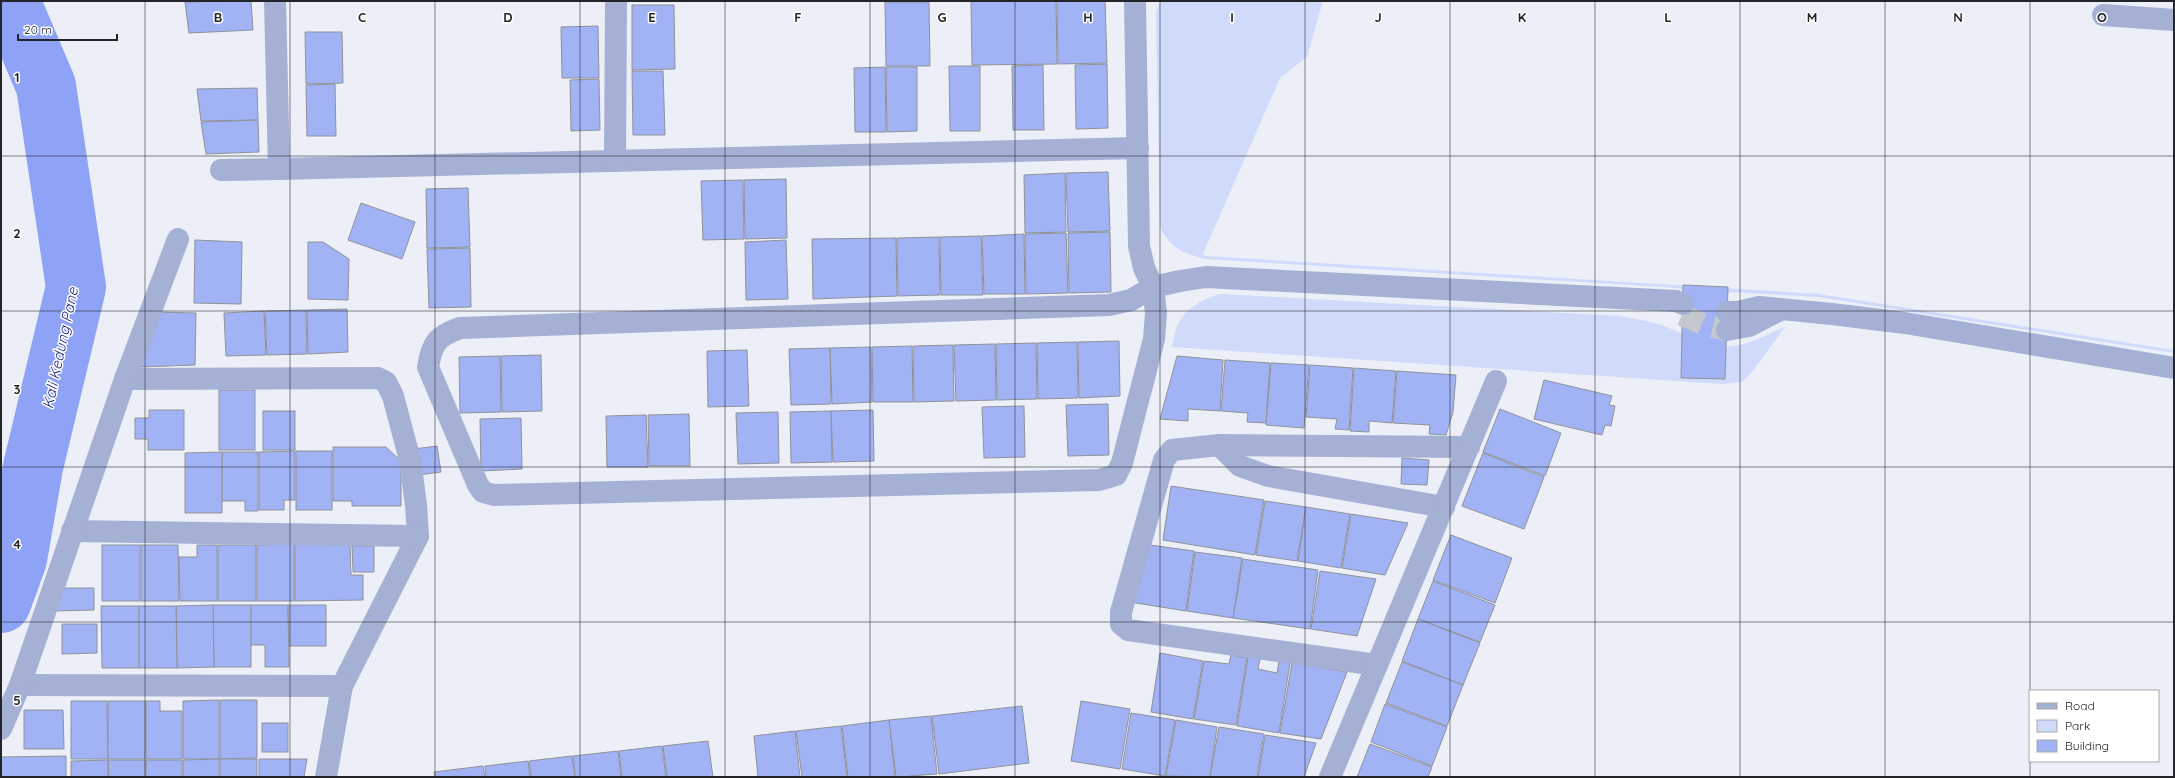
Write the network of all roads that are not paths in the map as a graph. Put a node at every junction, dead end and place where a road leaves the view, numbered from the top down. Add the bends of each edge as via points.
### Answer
1 (275, 1) edge
2 (616, 1) edge
3 (1135, 1) edge
4 (2103, 15) dead end
5 (2174, 20) edge
6 (1138, 148) junction
7 (615, 161) junction
8 (279, 169) junction
9 (221, 170) dead end
10 (178, 239) dead end
11 (1153, 287) junction
12 (1683, 309) tunnel mouth
13 (1727, 321) tunnel mouth
14 (2174, 368) edge
15 (126, 379) junction
16 (1496, 381) dead end
17 (1219, 445) junction
18 (1469, 448) junction
19 (1444, 507) junction
20 (72, 531) junction
21 (418, 536) junction
22 (1377, 665) junction
23 (20, 685) junction
24 (342, 686) junction
25 (1, 729) edge
26 (326, 777) edge
27 (1330, 777) edge

1 - 8 street
2 - 7 street
3 - 6 street
4 - 5 street
6 - 7 street
6 - 11 street via 1140,246 1144,268
7 - 8 street
8 - 9 street
10 - 15 street
11 - 11 street via 1156,314 1154,339 1122,463 1116,475 1099,480 494,495 483,492 478,485 428,367 431,349 443,334 460,328 1109,305 1131,300
11 - 12 street via 1206,277 1640,301
13 - 14 street via 1749,326 1782,308 1905,323
15 - 20 street
15 - 21 street via 378,378 386,382 393,396 410,460
16 - 18 street
17 - 18 street
17 - 19 street via 1240,466 1268,476
17 - 22 street via 1172,450 1164,460 1121,612 1121,624 1128,630
18 - 19 street
19 - 22 street
20 - 21 street
20 - 23 street
21 - 24 street
22 - 27 street
23 - 24 street
23 - 25 street
24 - 26 street

